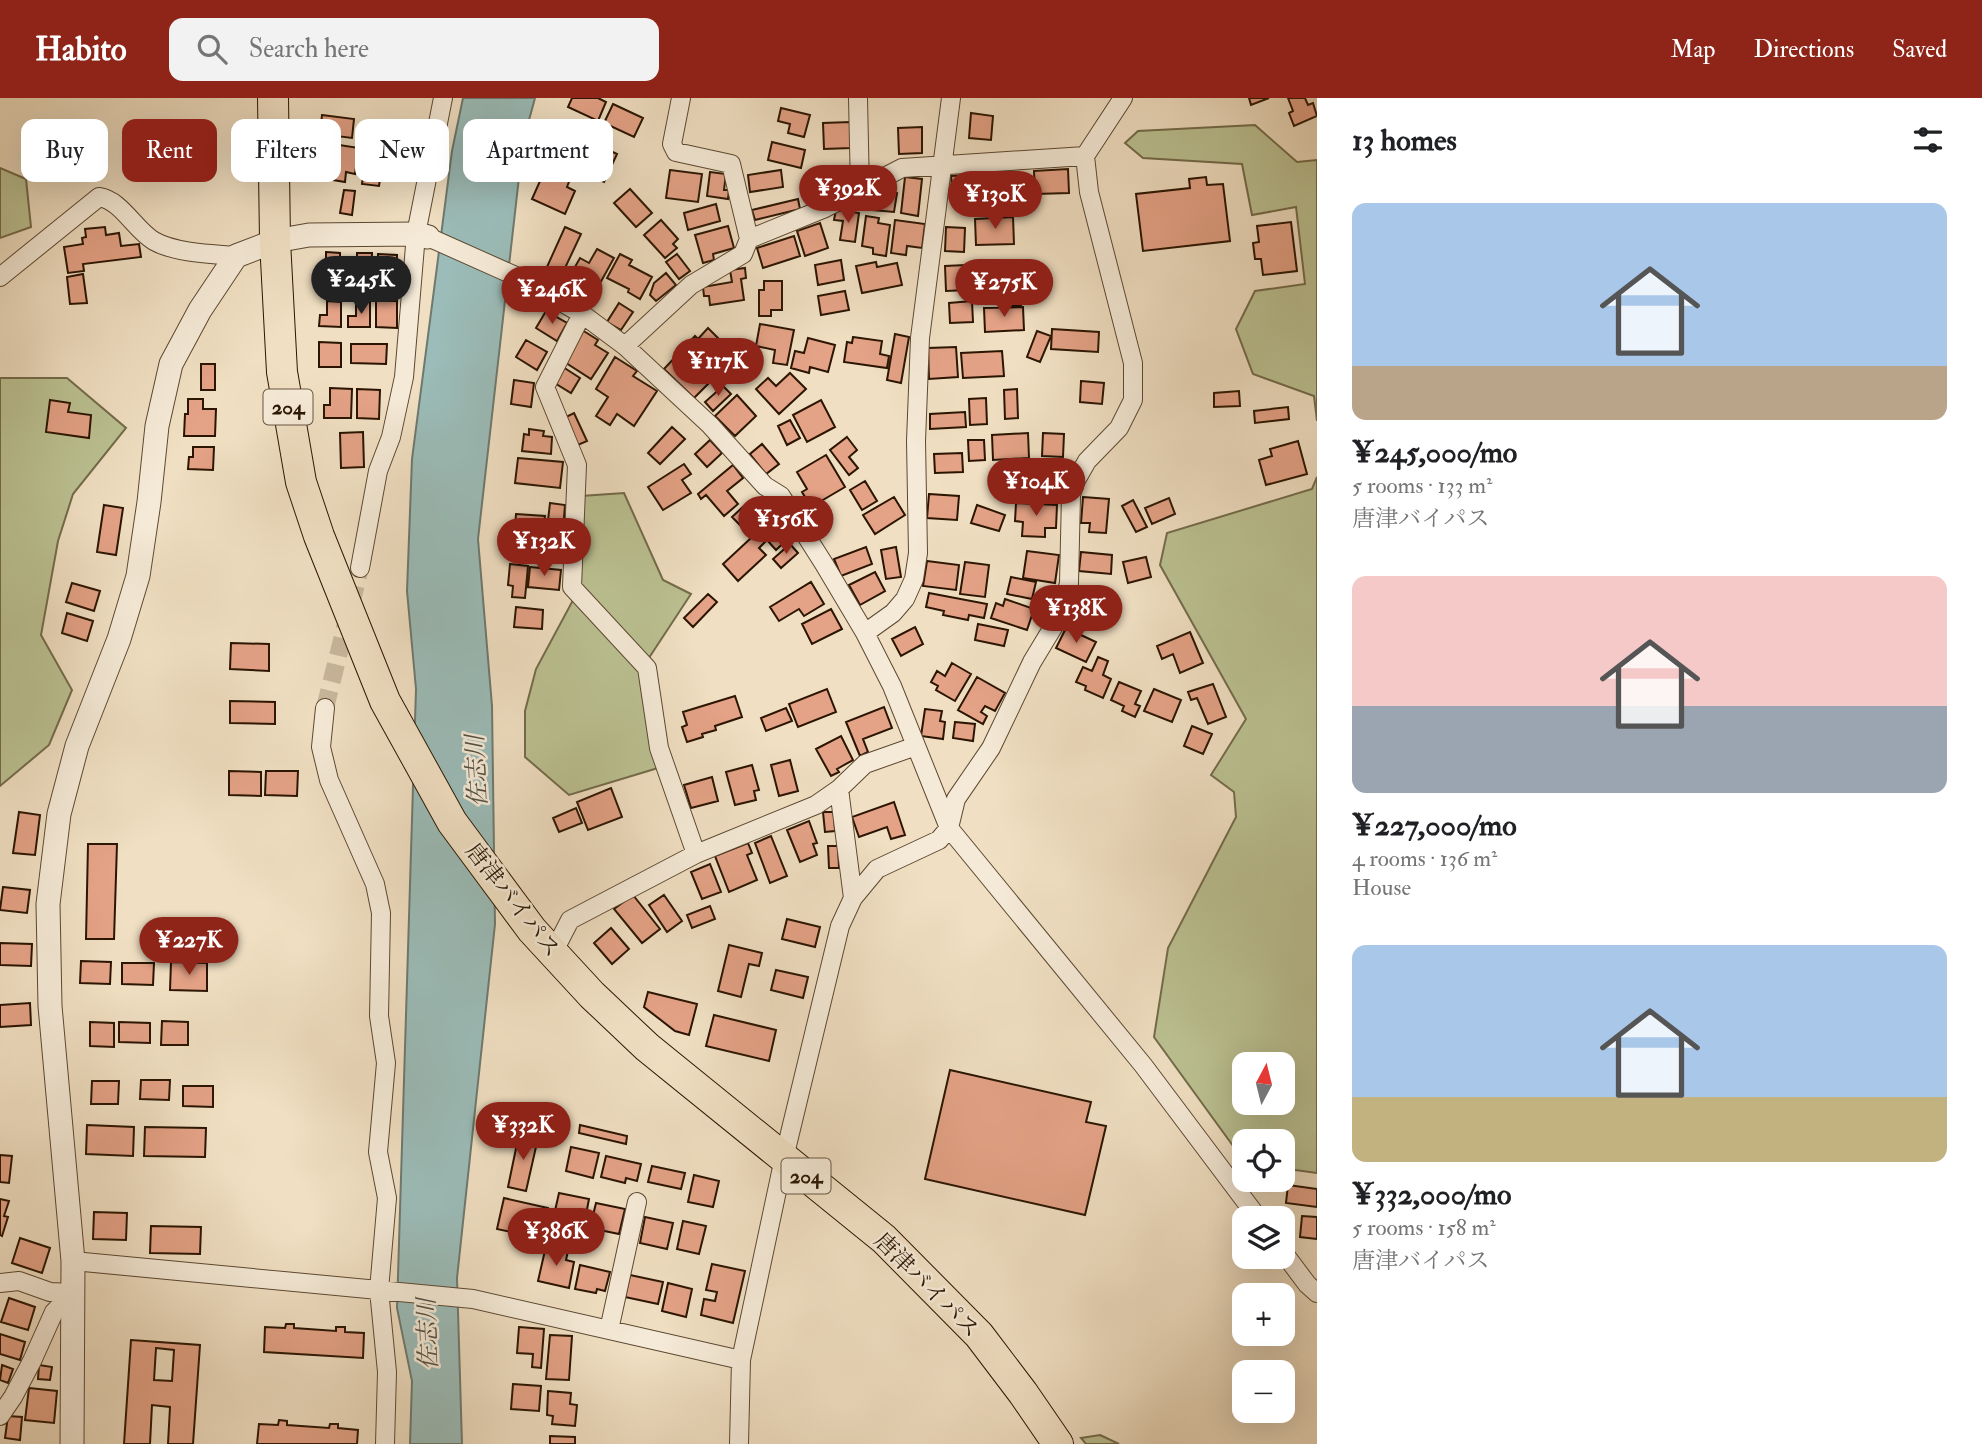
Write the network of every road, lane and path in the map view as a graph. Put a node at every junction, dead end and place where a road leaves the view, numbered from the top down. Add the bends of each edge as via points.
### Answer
1 (273, 98) edge
2 (443, 98) edge
3 (681, 98) edge
4 (858, 98) edge
5 (951, 98) edge
6 (1123, 98) edge
7 (1085, 156) junction
8 (942, 165) junction
9 (860, 190) junction
10 (422, 236) junction
11 (749, 239) junction
12 (275, 242) junction
13 (236, 256) junction
14 (0, 277) edge
15 (582, 314) junction
16 (625, 346) junction
17 (360, 568) tunnel mouth
18 (865, 632) junction
19 (325, 708) tunnel mouth
20 (916, 746) junction
21 (839, 789) junction
22 (949, 828) junction
23 (696, 854) junction
24 (853, 898) junction
25 (553, 953) junction
26 (784, 1158) junction
27 (637, 1202) dead end
28 (1249, 1206) edge
29 (73, 1261) junction
30 (1295, 1268) edge
31 (0, 1283) edge
32 (379, 1290) junction
33 (73, 1293) junction
34 (1317, 1293) edge
35 (609, 1330) junction
36 (740, 1360) junction
37 (0, 1416) edge
38 (72, 1444) edge
39 (385, 1444) edge
40 (739, 1444) edge
41 (1058, 1444) edge

1 - 12 highway, 唐津バイパス / 204
2 - 10 street
3 - 11 street via 672,144 676,152 731,164
4 - 9 street
5 - 8 street
6 - 7 street
7 - 8 street
7 - 22 street via 1089,192 1133,363 1133,400 1119,428 1087,461 1075,482 1069,583 1061,614 991,748 956,799
8 - 9 street via 902,168
8 - 18 street via 920,338 914,579 893,613
9 - 11 street
10 - 12 street via 309,235
10 - 15 street via 520,278
10 - 17 street via 404,377 378,471
11 - 16 street via 743,254 691,285
12 - 13 street
12 - 25 highway, 唐津バイパス / 204 via 282,372 301,482 319,536 385,701 452,822
13 - 14 street via 157,243 108,198 99,197
13 - 29 street via 172,364 157,426 138,576 77,746 58,814 48,904 50,1006
15 - 16 street
15 - 23 street via 545,387 577,465 572,587 647,668 659,748
16 - 18 street via 710,425 765,486 781,496
18 - 20 street
19 - 32 street via 321,747 329,780 375,884 381,913 379,1016 386,1063 378,1152 387,1198
20 - 21 street via 865,764
20 - 22 street
21 - 23 street via 816,805
21 - 24 street
22 - 24 street via 939,840 877,869
22 - 28 street via 1143,1065
23 - 25 street via 570,920
24 - 26 street via 840,926
25 - 26 highway, 唐津バイパス / 204 via 647,1047
26 - 36 street
26 - 41 highway, 唐津バイパス / 204 via 884,1239 934,1288 986,1345
27 - 35 street
29 - 32 street
29 - 33 street
30 - 34 street
31 - 33 street via 19,1280 50,1292
32 - 35 street via 473,1299
32 - 39 street via 387,1372
33 - 37 street via 54,1312
33 - 38 street
35 - 36 street
36 - 40 street

